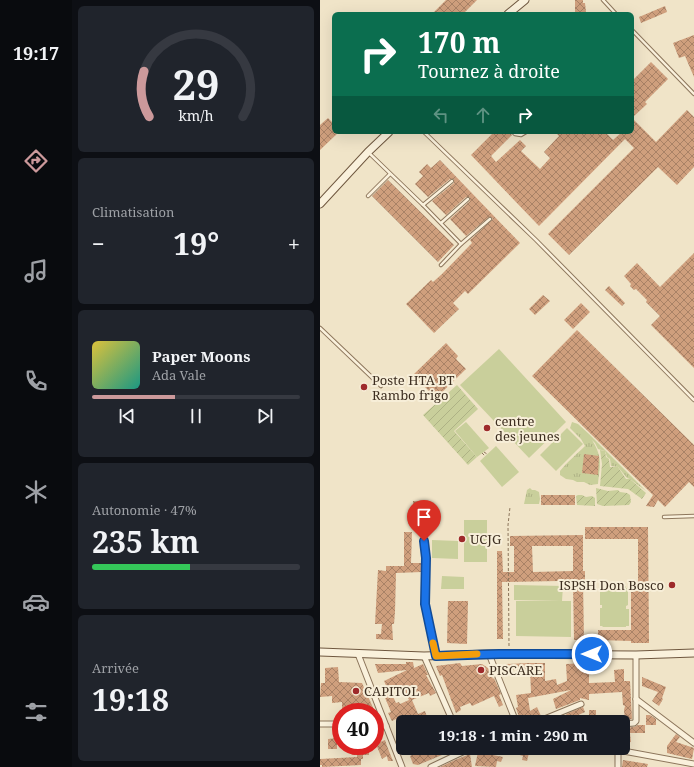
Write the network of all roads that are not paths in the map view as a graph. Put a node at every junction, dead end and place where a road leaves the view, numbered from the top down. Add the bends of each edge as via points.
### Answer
1 (525, 0) edge
2 (603, 0) edge
3 (510, 12) edge
4 (614, 12) edge
5 (634, 32) edge
6 (694, 94) edge
7 (387, 134) edge
8 (426, 134) edge
9 (368, 152) junction
10 (390, 174) junction
11 (452, 180) dead end
12 (368, 196) dead end
13 (468, 199) dead end
14 (320, 204) edge
15 (423, 205) junction
16 (490, 219) dead end
17 (441, 223) junction
18 (461, 244) junction
19 (441, 265) dead end
20 (320, 328) edge
21 (381, 386) dead end
22 (694, 400) edge
23 (694, 516) edge
24 (664, 517) dead end
25 (424, 541) dead end
26 (320, 652) edge
27 (694, 653) edge
28 (358, 654) junction
29 (489, 654) junction
30 (636, 655) junction
31 (424, 656) junction
32 (436, 656) junction
33 (636, 699) junction
34 (581, 704) dead end
35 (450, 715) edge
36 (513, 715) edge
37 (554, 715) edge
38 (630, 723) edge
39 (320, 724) edge
40 (332, 724) edge
41 (386, 726) joint
42 (694, 742) edge
43 (630, 751) edge
44 (453, 755) edge
45 (618, 755) edge
46 (694, 764) edge
47 (402, 767) edge
48 (431, 767) edge
49 (618, 767) edge

1 - 3 street
2 - 4 lane
5 - 6 lane
7 - 9 street
8 - 22 lane via 536,240
9 - 10 lane
9 - 14 street
10 - 12 lane
10 - 15 lane
11 - 15 lane
13 - 17 lane
15 - 17 lane
16 - 18 lane
17 - 18 lane
18 - 19 lane
20 - 21 lane
23 - 24 lane
25 - 32 lane via 425,604
26 - 28 street
27 - 30 street
28 - 31 street
28 - 41 street
29 - 30 street
29 - 32 street
29 - 36 street
30 - 33 street
31 - 32 street
31 - 35 street
33 - 38 street via 636,721
33 - 42 street
34 - 37 street
39 - 40 street
41 - 47 street
43 - 46 street
44 - 48 street
45 - 49 street

